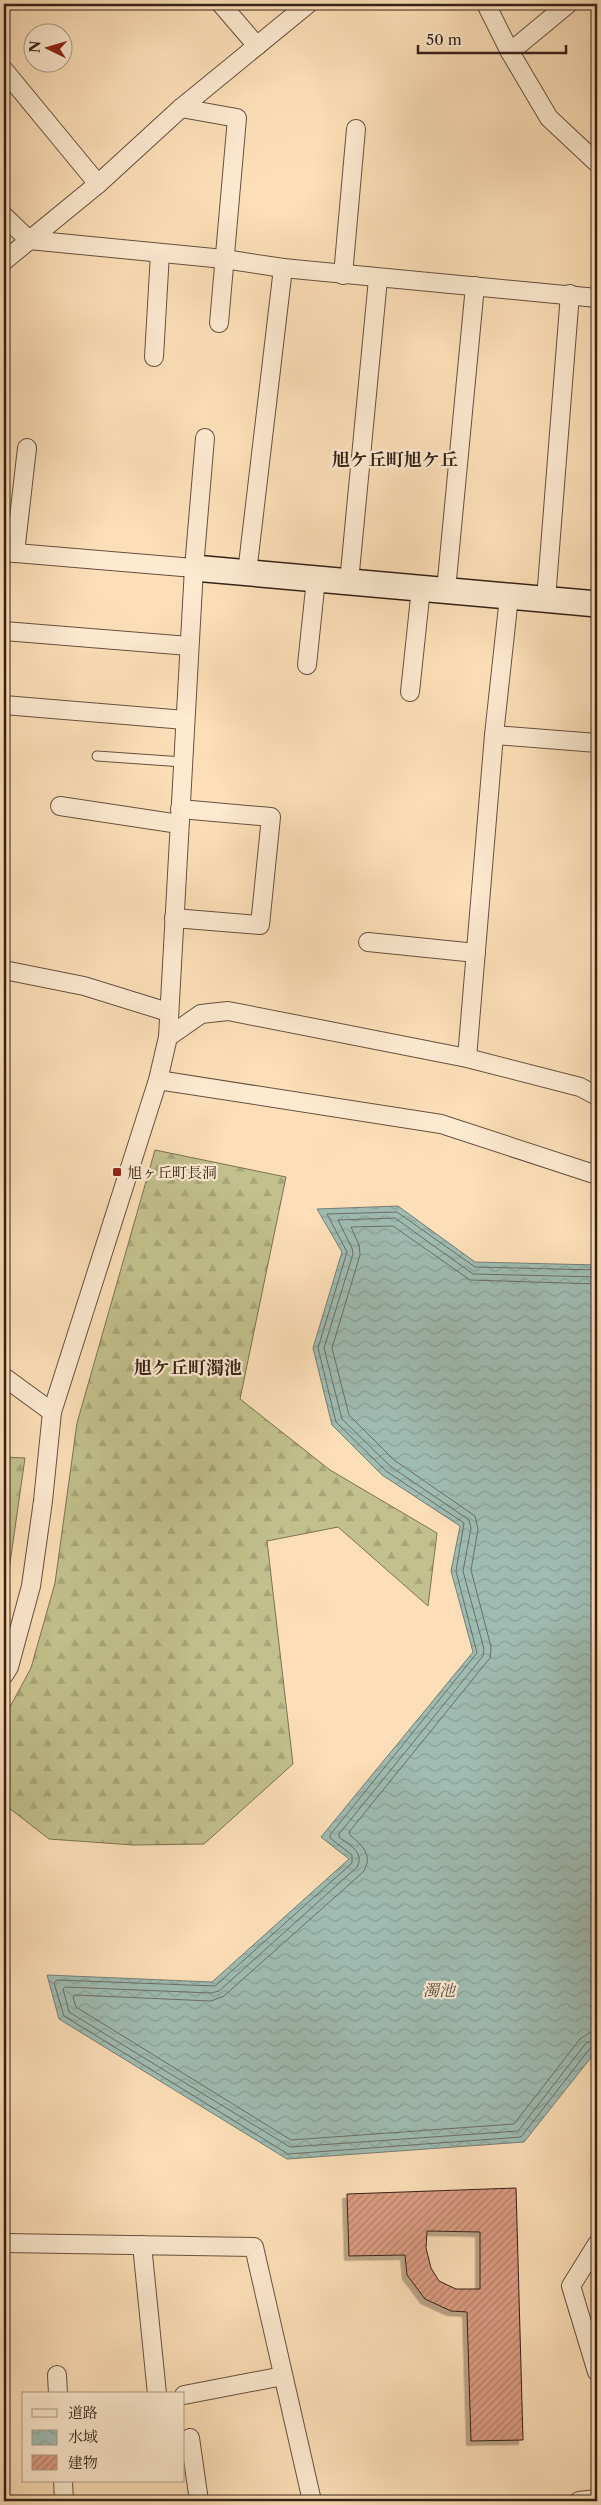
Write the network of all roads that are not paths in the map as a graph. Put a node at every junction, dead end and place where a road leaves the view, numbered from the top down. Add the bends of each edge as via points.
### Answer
1 (221, 4) edge
2 (308, 4) edge
3 (486, 4) edge
4 (568, 4) edge
5 (257, 46) junction
6 (510, 52) junction
7 (4, 70) edge
8 (181, 108) junction
9 (356, 129) dead end
10 (597, 164) edge
11 (98, 184) junction
12 (4, 216) edge
13 (29, 240) junction
14 (160, 253) junction
15 (224, 259) junction
16 (4, 261) edge
17 (283, 268) junction
18 (344, 275) junction
19 (378, 279) junction
20 (475, 286) junction
21 (570, 294) junction
22 (597, 298) edge
23 (219, 323) dead end
24 (154, 357) dead end
25 (205, 438) dead end
26 (27, 448) dead end
27 (10, 553) edge
28 (194, 568) junction
29 (247, 573) junction
30 (316, 579) junction
31 (348, 582) junction
32 (421, 588) junction
33 (446, 590) junction
34 (509, 597) junction
35 (546, 599) junction
36 (597, 604) edge
37 (4, 631) edge
38 (189, 646) junction
39 (307, 665) dead end
40 (410, 692) dead end
41 (4, 705) edge
42 (185, 720) junction
43 (494, 735) junction
44 (597, 743) edge
45 (97, 756) dead end
46 (182, 762) junction
47 (60, 806) dead end
48 (180, 816) junction
49 (174, 918) junction
50 (368, 942) dead end
51 (476, 953) junction
52 (4, 970) edge
53 (168, 1012) junction
54 (168, 1037) junction
55 (466, 1058) junction
56 (158, 1080) junction
57 (597, 1096) edge
58 (597, 1175) edge
59 (4, 1377) edge
60 (52, 1412) junction
61 (4, 1675) edge
62 (4, 2242) edge
63 (142, 2244) junction
64 (597, 2244) edge
65 (597, 2372) edge
66 (57, 2375) dead end
67 (283, 2376) junction
68 (58, 2392) edge
69 (158, 2392) edge
70 (185, 2395) edge
71 (190, 2438) dead end
72 (63, 2482) edge
73 (597, 2499) edge
74 (64, 2501) edge
75 (199, 2501) edge
76 (312, 2501) edge
77 (580, 2501) edge

1 - 5 street
2 - 5 street
3 - 6 street
4 - 6 street
5 - 8 street
6 - 10 street via 549,118
7 - 11 street
8 - 11 street
8 - 15 street via 237,118
9 - 18 street
11 - 13 street
12 - 13 street
13 - 14 street
13 - 16 street
14 - 15 street
14 - 24 street
15 - 17 street
15 - 23 street
17 - 18 street
17 - 29 street
18 - 19 street
19 - 20 street
19 - 31 street
20 - 21 street
20 - 33 street
21 - 22 street
21 - 35 street
25 - 28 street
26 - 27 street
27 - 28 street
28 - 29 street
28 - 38 street
29 - 30 street
30 - 31 street
30 - 39 street
31 - 32 street
32 - 33 street
32 - 40 street
33 - 34 street
34 - 35 street
34 - 43 street
35 - 36 street
37 - 38 street
38 - 42 street
41 - 42 street
42 - 46 street
43 - 44 street
43 - 51 street
45 - 46 lane
46 - 48 street
47 - 48 street
48 - 49 street
48 - 49 street via 272,816 260,925
49 - 53 street
50 - 51 street
51 - 55 street
52 - 53 street via 84,986
53 - 54 street
54 - 55 street via 201,1014 228,1011
54 - 56 street
55 - 57 street via 580,1087
56 - 58 street via 441,1124
56 - 60 street
59 - 60 street
60 - 61 street via 31,1586
62 - 63 street
63 - 67 street via 254,2247
63 - 69 street
64 - 65 street via 571,2286
66 - 68 street
67 - 70 street
67 - 76 street
71 - 75 street
72 - 74 street
73 - 77 street

